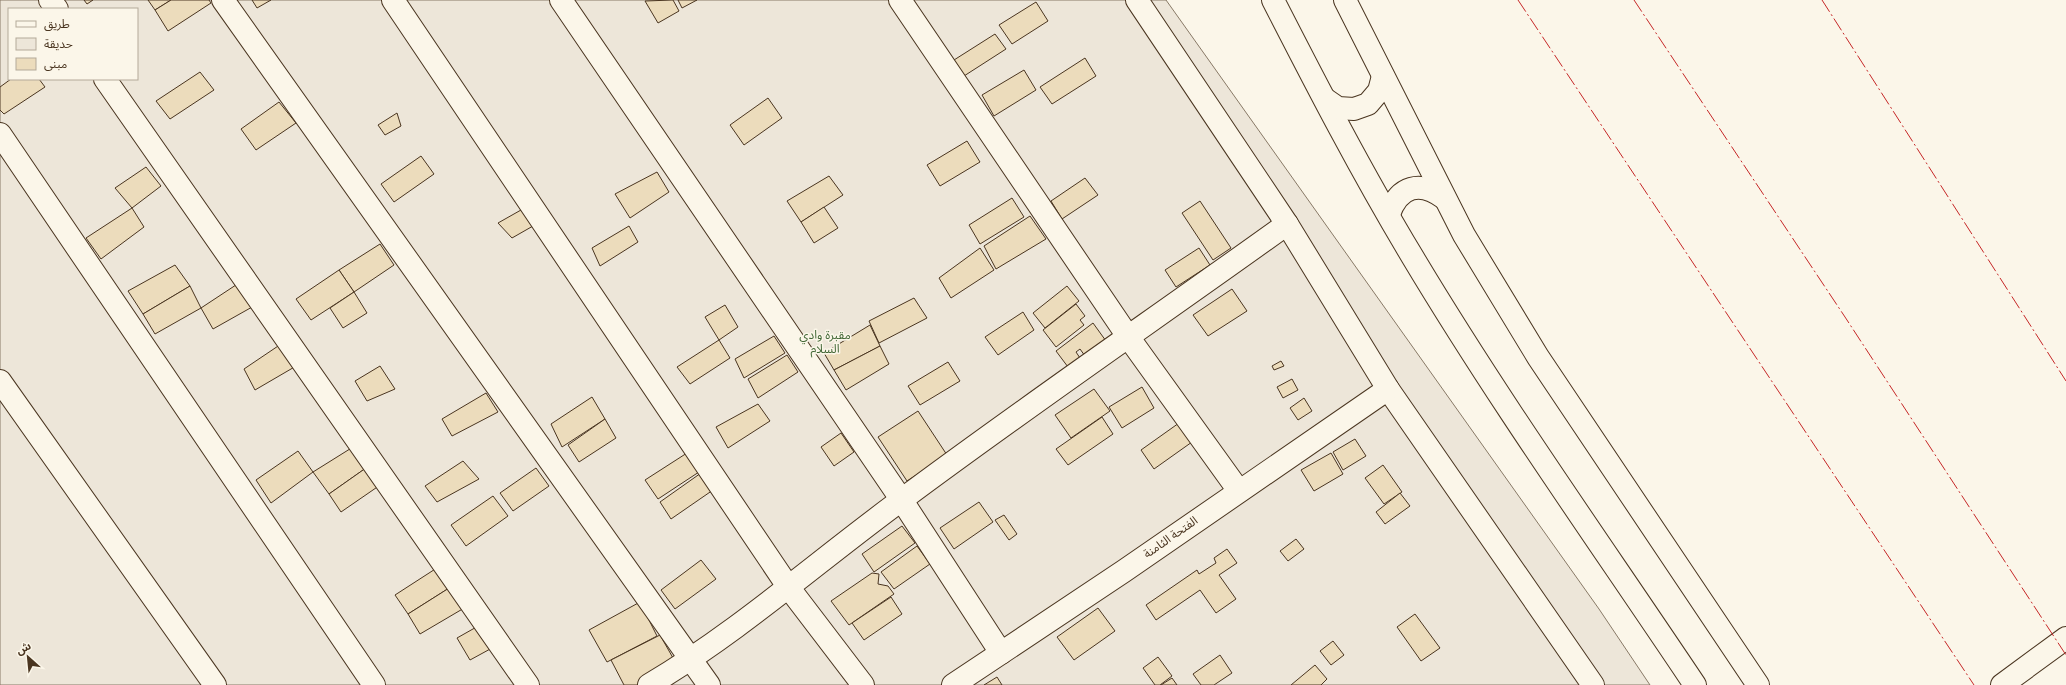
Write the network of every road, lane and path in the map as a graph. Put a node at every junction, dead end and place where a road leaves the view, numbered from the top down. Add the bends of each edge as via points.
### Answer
1 (50, 0) edge
2 (223, 0) edge
3 (392, 0) edge
4 (561, 0) edge
5 (900, 0) edge
6 (1137, 0) edge
7 (1273, 0) edge
8 (1345, 0) edge
9 (56, 8) edge
10 (1383, 76) junction
11 (107, 80) edge
12 (1325, 99) junction
13 (0, 134) edge
14 (1444, 198) junction
15 (1388, 214) junction
16 (1287, 224) junction
17 (1129, 338) junction
18 (0, 381) edge
19 (1388, 389) junction
20 (1239, 491) junction
21 (901, 500) junction
22 (789, 588) junction
23 (2066, 638) edge
24 (1001, 653) junction
25 (691, 660) junction
26 (215, 685) edge
27 (374, 685) edge
28 (528, 685) edge
29 (649, 685) edge
30 (709, 685) edge
31 (863, 685) edge
32 (953, 685) edge
33 (1593, 685) edge
34 (1696, 685) edge
35 (1758, 685) edge
36 (2002, 685) edge

1 - 9 main road
2 - 25 main road
3 - 22 main road
4 - 21 main road
5 - 17 main road
6 - 16 main road
7 - 12 main road
8 - 10 main road
10 - 12 main road via 1379,91 1368,104 1354,109 1338,108
10 - 14 main road
11 - 28 main road
12 - 15 main road
13 - 27 main road
14 - 15 main road via 1432,189 1418,187 1404,191 1394,201
14 - 35 main road via 1538,357
15 - 34 main road via 1495,388
16 - 17 main road
16 - 19 main road
17 - 20 main road
17 - 21 main road via 1013,417
18 - 26 main road
19 - 20 main road, الفتحة الثامنة
19 - 33 main road
20 - 24 main road, الفتحة الثامنة
21 - 22 main road
21 - 24 main road
22 - 25 main road
22 - 31 main road
23 - 36 main road
24 - 32 main road, الفتحة الثامنة
25 - 29 main road
25 - 30 main road

